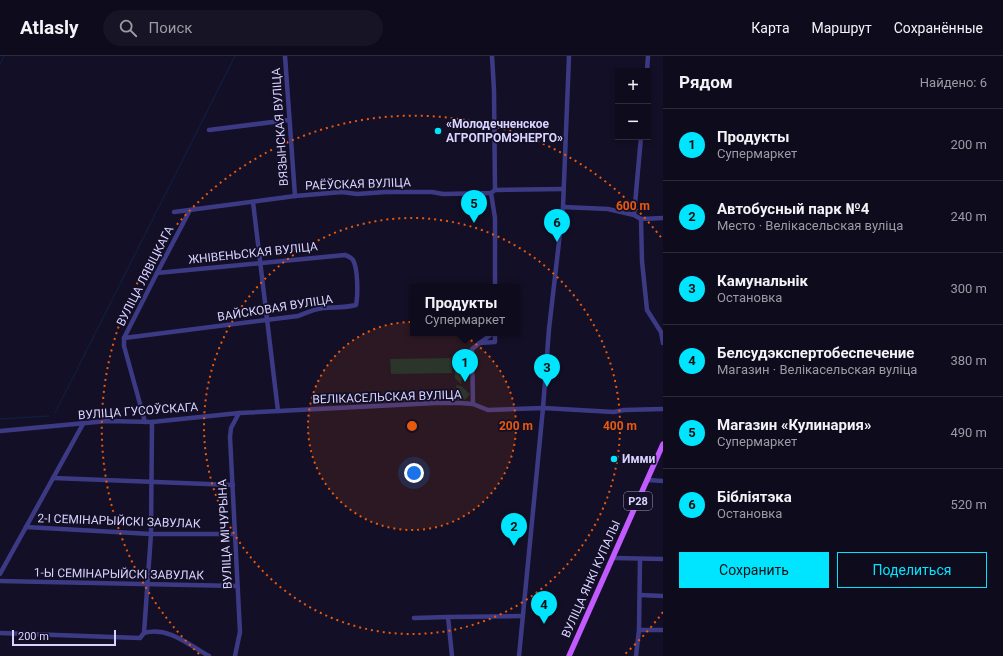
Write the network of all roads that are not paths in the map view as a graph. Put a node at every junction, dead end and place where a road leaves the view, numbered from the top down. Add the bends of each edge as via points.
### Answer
1 (285, 56) edge
2 (492, 56) edge
3 (569, 56) edge
4 (648, 56) edge
5 (647, 68) edge
6 (289, 120) junction
7 (209, 130) dead end
8 (641, 140) edge
9 (564, 189) junction
10 (493, 192) junction
11 (295, 196) junction
12 (253, 202) junction
13 (563, 207) junction
14 (190, 210) junction
15 (174, 212) dead end
16 (634, 214) junction
17 (663, 218) edge
18 (642, 219) junction
19 (350, 257) joint
20 (260, 263) junction
21 (157, 273) junction
22 (495, 284) edge
23 (267, 321) junction
24 (490, 336) edge
25 (494, 336) edge
26 (124, 338) junction
27 (479, 343) junction
28 (663, 343) edge
29 (473, 404) junction
30 (544, 408) junction
31 (663, 409) edge
32 (278, 411) junction
33 (239, 413) junction
34 (145, 422) junction
35 (152, 422) junction
36 (83, 424) junction
37 (0, 431) edge
38 (663, 444) edge
39 (53, 478) junction
40 (648, 480) junction
41 (152, 481) junction
42 (663, 481) edge
43 (233, 485) junction
44 (26, 528) junction
45 (151, 534) junction
46 (235, 534) junction
47 (612, 558) junction
48 (640, 559) junction
49 (663, 559) edge
50 (0, 574) edge
51 (0, 581) edge
52 (147, 585) junction
53 (237, 586) junction
54 (640, 595) junction
55 (663, 596) edge
56 (522, 616) junction
57 (448, 617) junction
58 (414, 618) dead end
59 (639, 630) junction
60 (663, 630) edge
61 (0, 633) edge
62 (144, 634) junction
63 (209, 656) edge
64 (235, 656) edge
65 (452, 656) edge
66 (518, 656) edge
67 (569, 656) edge
68 (636, 656) edge

1 - 6 street, ВЯЗЫНСКАЯ ВУЛІЦА
2 - 10 street
3 - 9 street
4 - 5 street
6 - 7 street
6 - 11 street, ВЯЗЫНСКАЯ ВУЛІЦА
8 - 16 street
9 - 10 street, РАЁЎСКАЯ ВУЛІЦА
9 - 13 street
10 - 11 street, РАЁЎСКАЯ ВУЛІЦА via 342,192
10 - 22 street
11 - 12 street, РАЁЎСКАЯ ВУЛІЦА
12 - 14 street, РАЁЎСКАЯ ВУЛІЦА
12 - 20 street
13 - 16 street via 608,209
13 - 30 street via 549,329
14 - 15 street, РАЁЎСКАЯ ВУЛІЦА
14 - 21 street, ВУЛІЦА ЛЯВІЦКАГА
16 - 18 street
17 - 18 street
18 - 28 street via 642,261 647,310 661,332
19 - 20 street, ЖНІВЕНЬСКАЯ ВУЛІЦА via 338,255
19 - 23 street, ВАЙСКОВАЯ ВУЛІЦА via 354,260 356,269 356,305 323,308 298,316
20 - 21 street, ЖНІВЕНЬСКАЯ ВУЛІЦА
20 - 23 street
21 - 26 street, ВУЛІЦА ЛЯВІЦКАГА
23 - 26 street, ВАЙСКОВАЯ ВУЛІЦА
23 - 32 street
24 - 27 street
25 - 27 street via 495,342
26 - 34 street, ВУЛІЦА ЛЯВІЦКАГА
27 - 29 street via 472,348
29 - 30 street, ВЕЛІКАСЕЛЬСКАЯ ВУЛІЦА via 488,410
29 - 32 street, ВЕЛІКАСЕЛЬСКАЯ ВУЛІЦА
30 - 31 street, ВЕЛІКАСЕЛЬСКАЯ ВУЛІЦА via 614,412
30 - 56 street
32 - 33 street, ВУЛІЦА ГУСОЎСКАГА
33 - 35 street, ВУЛІЦА ГУСОЎСКАГА
33 - 43 street, ВУЛІЦА МІЧУРЫНА via 231,428 230,437
34 - 35 street, ВУЛІЦА ГУСОЎСКАГА
34 - 36 street, ВУЛІЦА ГУСОЎСКАГА via 107,421
35 - 41 street
36 - 37 street, ВУЛІЦА ГУСОЎСКАГА
36 - 39 street
38 - 40 main road, ВУЛІЦА ЯНКІ КУПАЛЫ / Р28
39 - 41 street
39 - 44 street
40 - 42 street
40 - 47 main road, ВУЛІЦА ЯНКІ КУПАЛЫ / Р28
41 - 43 street
41 - 45 street
43 - 46 street, ВУЛІЦА МІЧУРЫНА
44 - 45 street, 2-І СЕМІНАРЫЙСКІ ЗАВУЛАК
44 - 50 street
45 - 46 street, 2-І СЕМІНАРЫЙСКІ ЗАВУЛАК
45 - 52 street
46 - 53 street, ВУЛІЦА МІЧУРЫНА
47 - 48 street
47 - 67 main road, ВУЛІЦА ЯНКІ КУПАЛЫ / Р28
48 - 49 street
48 - 54 street
51 - 52 street, 1-Ы СЕМІНАРЫЙСКІ ЗАВУЛАК
52 - 53 street, 1-Ы СЕМІНАРЫЙСКІ ЗАВУЛАК
52 - 62 street
53 - 64 street, ВУЛІЦА МІЧУРЫНА via 240,632
54 - 55 street
54 - 59 street
56 - 57 street
56 - 66 street
57 - 58 street
57 - 65 street
59 - 60 street
59 - 68 street
61 - 62 street via 140,638
62 - 63 street via 164,632

